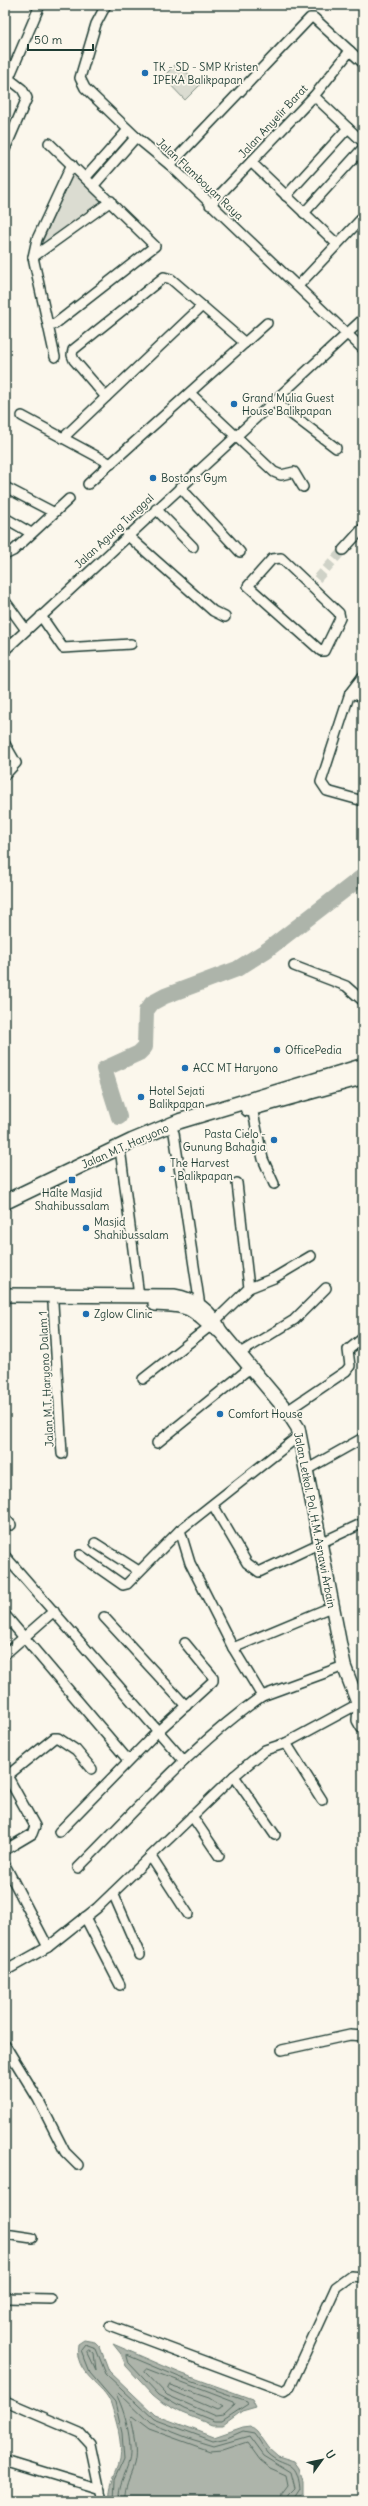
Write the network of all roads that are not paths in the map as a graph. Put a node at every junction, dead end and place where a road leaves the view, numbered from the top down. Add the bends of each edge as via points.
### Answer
1 (40, 5) edge
2 (106, 5) edge
3 (350, 51) junction
4 (363, 63) edge
5 (6, 83) edge
6 (314, 96) junction
7 (348, 128) junction
8 (128, 130) junction
9 (136, 137) junction
10 (363, 142) edge
11 (50, 143) dead end
12 (363, 148) edge
13 (5, 149) edge
14 (251, 162) junction
15 (72, 164) junction
16 (170, 165) junction
17 (86, 177) junction
18 (94, 185) junction
19 (286, 196) junction
20 (111, 201) junction
21 (210, 204) junction
22 (304, 213) junction
23 (363, 217) edge
24 (337, 244) junction
25 (33, 256) junction
26 (298, 286) junction
27 (202, 306) junction
28 (363, 319) edge
29 (267, 323) dead end
30 (49, 324) junction
31 (348, 334) junction
32 (244, 344) junction
33 (363, 349) edge
34 (54, 357) dead end
35 (190, 393) junction
36 (106, 397) junction
37 (274, 402) junction
38 (22, 416) dead end
39 (235, 437) junction
40 (63, 438) junction
41 (336, 448) dead end
42 (111, 464) junction
43 (88, 484) dead end
44 (303, 486) dead end
45 (5, 487) edge
46 (180, 487) junction
47 (69, 499) dead end
48 (156, 509) junction
49 (53, 512) junction
50 (5, 518) edge
51 (363, 528) edge
52 (31, 533) junction
53 (128, 535) junction
54 (193, 547) dead end
55 (343, 550) tunnel mouth
56 (240, 552) dead end
57 (5, 555) edge
58 (314, 583) joint
59 (5, 601) edge
60 (41, 616) junction
61 (224, 617) dead end
62 (26, 630) junction
63 (131, 644) dead end
64 (5, 650) edge
65 (363, 676) edge
66 (350, 692) junction
67 (363, 697) edge
68 (5, 744) edge
69 (5, 775) edge
70 (363, 801) edge
71 (294, 966) dead end
72 (363, 1001) edge
73 (363, 1066) edge
74 (363, 1077) edge
75 (252, 1108) junction
76 (174, 1133) junction
77 (125, 1151) junction
78 (237, 1183) dead end
79 (274, 1184) dead end
80 (5, 1202) edge
81 (5, 1212) edge
82 (311, 1256) dead end
83 (326, 1288) dead end
84 (246, 1290) junction
85 (5, 1295) edge
86 (139, 1300) junction
87 (5, 1303) edge
88 (53, 1303) junction
89 (200, 1306) junction
90 (215, 1326) junction
91 (363, 1338) edge
92 (240, 1353) junction
93 (251, 1367) junction
94 (143, 1379) dead end
95 (287, 1411) junction
96 (300, 1434) junction
97 (363, 1438) edge
98 (157, 1443) dead end
99 (62, 1454) dead end
100 (306, 1470) junction
101 (213, 1505) junction
102 (5, 1518) edge
103 (363, 1523) edge
104 (12, 1525) dead end
105 (180, 1530) junction
106 (321, 1541) junction
107 (95, 1543) dead end
108 (80, 1555) dead end
109 (5, 1556) edge
110 (139, 1571) junction
111 (331, 1607) junction
112 (54, 1611) junction
113 (5, 1615) edge
114 (104, 1617) dead end
115 (9, 1626) edge
116 (25, 1637) junction
117 (185, 1643) dead end
118 (233, 1648) junction
119 (5, 1654) edge
120 (344, 1666) junction
121 (262, 1696) junction
122 (186, 1706) junction
123 (361, 1707) edge
124 (363, 1727) edge
125 (157, 1732) junction
126 (286, 1743) junction
127 (128, 1760) junction
128 (184, 1762) junction
129 (92, 1770) dead end
130 (6, 1774) edge
131 (234, 1776) junction
132 (322, 1800) dead end
133 (192, 1816) junction
134 (59, 1832) dead end
135 (275, 1835) dead end
136 (5, 1850) edge
137 (219, 1856) dead end
138 (150, 1857) junction
139 (5, 1865) edge
140 (78, 1868) dead end
141 (113, 1893) junction
142 (188, 1914) dead end
143 (85, 1917) junction
144 (48, 1948) junction
145 (140, 1956) dead end
146 (5, 1971) edge
147 (120, 1985) dead end
148 (363, 2036) edge
149 (5, 2045) edge
150 (282, 2050) dead end
151 (78, 2165) dead end
152 (5, 2234) edge
153 (32, 2238) dead end
154 (363, 2277) edge
155 (5, 2298) edge
156 (51, 2299) dead end
157 (110, 2326) dead end
158 (5, 2401) edge
159 (5, 2460) edge
160 (100, 2489) junction
161 (102, 2501) edge

1 - 5 street
2 - 8 street, Jalan Flamboyan Raya via 95,29 80,78 85,88
3 - 4 street
3 - 6 street, Jalan Anyelir Barat
3 - 16 street via 314,18 310,18
5 - 13 street via 22,89 27,98
6 - 7 street
6 - 14 street, Jalan Anyelir Barat
7 - 10 street
7 - 19 street
8 - 9 street, Jalan Flamboyan Raya
8 - 17 street
9 - 16 street, Jalan Flamboyan Raya
9 - 18 street
11 - 15 street
12 - 22 street
14 - 19 street
14 - 21 street, Jalan Anyelir Barat
15 - 17 street
15 - 25 street via 37,239
16 - 21 street, Jalan Flamboyan Raya
17 - 18 street
18 - 20 street
19 - 22 street
20 - 25 street
20 - 30 street via 154,243 154,247 55,324
21 - 26 street, Jalan Flamboyan Raya
22 - 24 street
23 - 24 street
24 - 26 street
25 - 30 street
26 - 31 street, Jalan Flamboyan Raya
27 - 32 street
27 - 36 street
27 - 36 street via 171,279 164,277 73,350 74,360
28 - 31 street, Jalan Agung Tunggal
29 - 32 street
30 - 34 street
31 - 33 street, Jalan Flamboyan Raya
31 - 37 street, Jalan Agung Tunggal
32 - 35 street
35 - 39 street
35 - 42 street
36 - 40 street
37 - 39 street, Jalan Agung Tunggal
37 - 41 street
38 - 40 street
39 - 44 street via 277,475 296,473
39 - 46 street, Jalan Agung Tunggal
40 - 42 street
42 - 43 street
45 - 49 street
46 - 48 street, Jalan Agung Tunggal
46 - 56 street
47 - 49 street
48 - 53 street, Jalan Agung Tunggal
48 - 54 street
49 - 52 street
50 - 52 street
51 - 55 street
52 - 57 street via 13,551
53 - 60 street, Jalan Agung Tunggal
53 - 61 street via 213,611
58 - 58 street via 340,615 324,652 248,586 272,560 279,557
59 - 62 street
60 - 62 street, Jalan Agung Tunggal
60 - 63 street via 63,648
62 - 64 street, Jalan Agung Tunggal
65 - 66 street
66 - 67 street
66 - 70 street via 321,782 327,791
68 - 69 street via 16,763
71 - 72 street via 346,986
73 - 77 main road, Jalan M.T. Haryono via 180,1121
74 - 75 main road, Jalan M.T. Haryono
75 - 76 main road, Jalan M.T. Haryono
75 - 79 street via 263,1159
76 - 77 main road, Jalan M.T. Haryono
76 - 89 street
77 - 80 main road, Jalan M.T. Haryono
77 - 81 main road, Jalan M.T. Haryono
77 - 86 street
78 - 84 street
82 - 84 street via 274,1278
83 - 92 street via 294,1320
84 - 90 street
85 - 86 street, Jalan Letkol. Pol. H.M. Asnawi Arbain
86 - 88 street, Jalan Letkol. Pol. H.M. Asnawi Arbain
86 - 89 street, Jalan Letkol. Pol. H.M. Asnawi Arbain via 186,1297
86 - 90 street, Jalan Letkol. Pol. H.M. Asnawi Arbain via 190,1310
87 - 88 street, Jalan Letkol. Pol. H.M. Asnawi Arbain
88 - 99 street, Jalan M.T. Haryono Dalam 1
89 - 90 street, Jalan Letkol. Pol. H.M. Asnawi Arbain
90 - 92 street, Jalan Letkol. Pol. H.M. Asnawi Arbain
90 - 94 street
91 - 95 street via 348,1350 350,1366 346,1371
92 - 93 street, Jalan Letkol. Pol. H.M. Asnawi Arbain
93 - 95 street, Jalan Letkol. Pol. H.M. Asnawi Arbain
93 - 98 street
95 - 96 street, Jalan Letkol. Pol. H.M. Asnawi Arbain
96 - 100 street, Jalan Letkol. Pol. H.M. Asnawi Arbain
96 - 101 street
97 - 100 street
100 - 106 street, Jalan Letkol. Pol. H.M. Asnawi Arbain
101 - 105 street
101 - 106 street via 241,1554 252,1568 259,1572
102 - 104 street
103 - 106 street
105 - 110 street
105 - 118 street via 190,1563
106 - 111 street, Jalan Letkol. Pol. H.M. Asnawi Arbain
107 - 110 street
108 - 110 street via 123,1585
109 - 112 street
111 - 118 street
111 - 120 street, Jalan Letkol. Pol. H.M. Asnawi Arbain
112 - 116 street
112 - 125 street
113 - 115 street
114 - 122 street
115 - 116 street
116 - 119 street
116 - 127 street
117 - 122 street via 214,1679
118 - 121 street
120 - 121 street
120 - 123 street, Jalan Letkol. Pol. H.M. Asnawi Arbain
121 - 128 street via 238,1713
122 - 125 street
123 - 124 street, Jalan Letkol. Pol. H.M. Asnawi Arbain via 359,1720
123 - 126 street
125 - 127 street
125 - 128 street
126 - 131 street via 265,1750
126 - 132 street
127 - 134 street
128 - 140 street
129 - 130 street via 76,1750 54,1738
130 - 136 street via 35,1826 32,1834
131 - 133 street
131 - 135 street
133 - 137 street
133 - 138 street
138 - 141 street
138 - 142 street
139 - 144 street
141 - 143 street
141 - 145 street
143 - 144 street
143 - 147 street
144 - 146 street
148 - 150 street via 350,2035
149 - 151 street via 38,2099 65,2152
152 - 153 street
154 - 157 street via 351,2276 336,2287 290,2387 284,2391
155 - 156 street
158 - 160 street via 86,2438 90,2444
159 - 160 street
160 - 161 street

